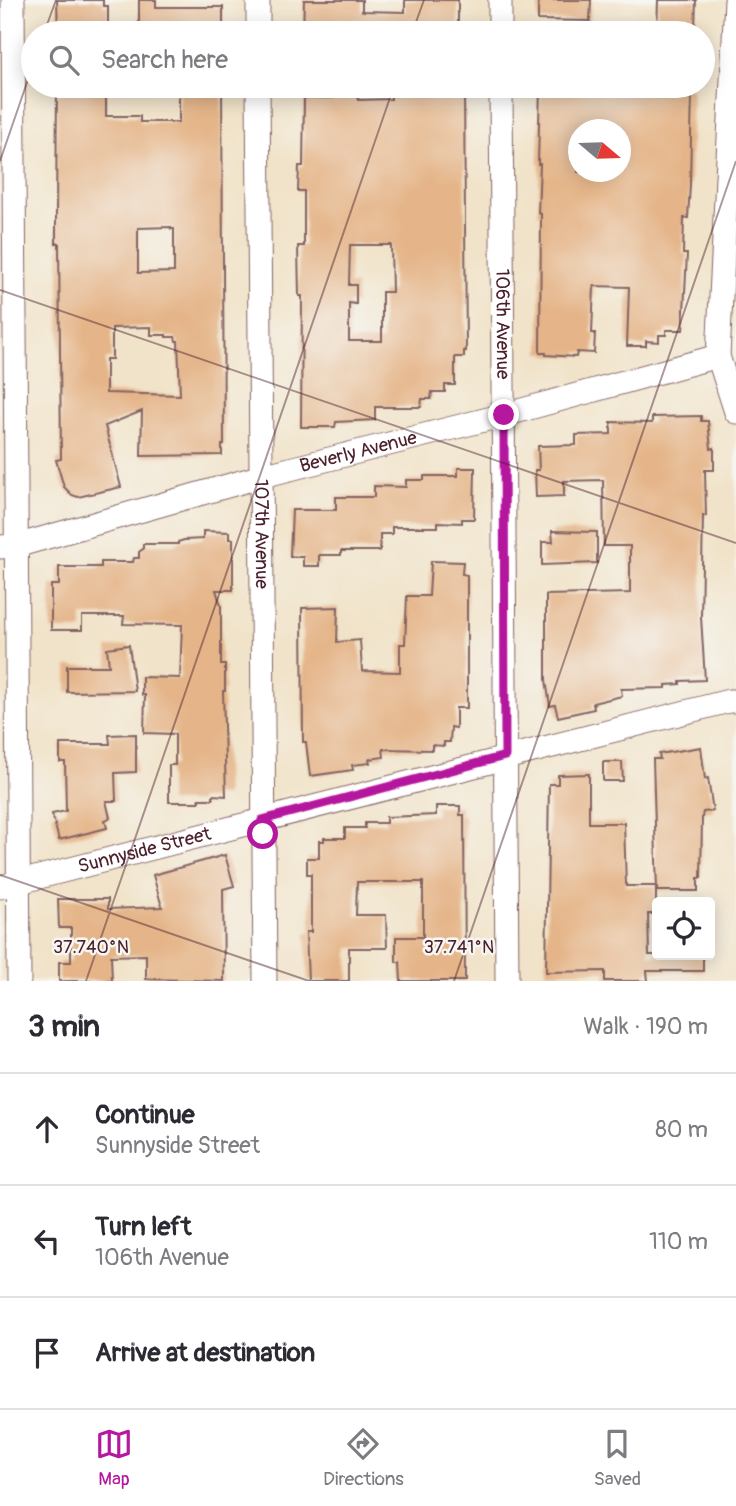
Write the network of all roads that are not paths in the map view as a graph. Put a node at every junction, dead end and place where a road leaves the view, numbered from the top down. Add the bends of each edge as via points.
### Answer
1 (13, 0) edge
2 (258, 0) edge
3 (500, 0) edge
4 (736, 0) edge
5 (258, 21) edge
6 (500, 21) edge
7 (258, 98) edge
8 (501, 98) edge
9 (718, 356) junction
10 (736, 412) edge
11 (504, 415) junction
12 (262, 476) junction
13 (8, 547) edge
14 (736, 701) edge
15 (505, 756) junction
16 (262, 820) junction
17 (9, 885) edge
18 (19, 981) edge
19 (265, 981) edge
20 (507, 981) edge

1 - 13 street
2 - 5 street
3 - 6 street
4 - 9 street
7 - 12 street, 107th Avenue
8 - 11 street, 106th Avenue
9 - 10 street
9 - 11 street, Beverly Avenue
11 - 12 street, Beverly Avenue
11 - 15 street, 106th Avenue
12 - 13 street, Beverly Avenue
12 - 16 street, 107th Avenue
13 - 17 street
14 - 15 street, Sunnyside Street
15 - 16 street, Sunnyside Street
15 - 20 street, 106th Avenue
16 - 17 street, Sunnyside Street
16 - 19 street, 107th Avenue
17 - 18 street

